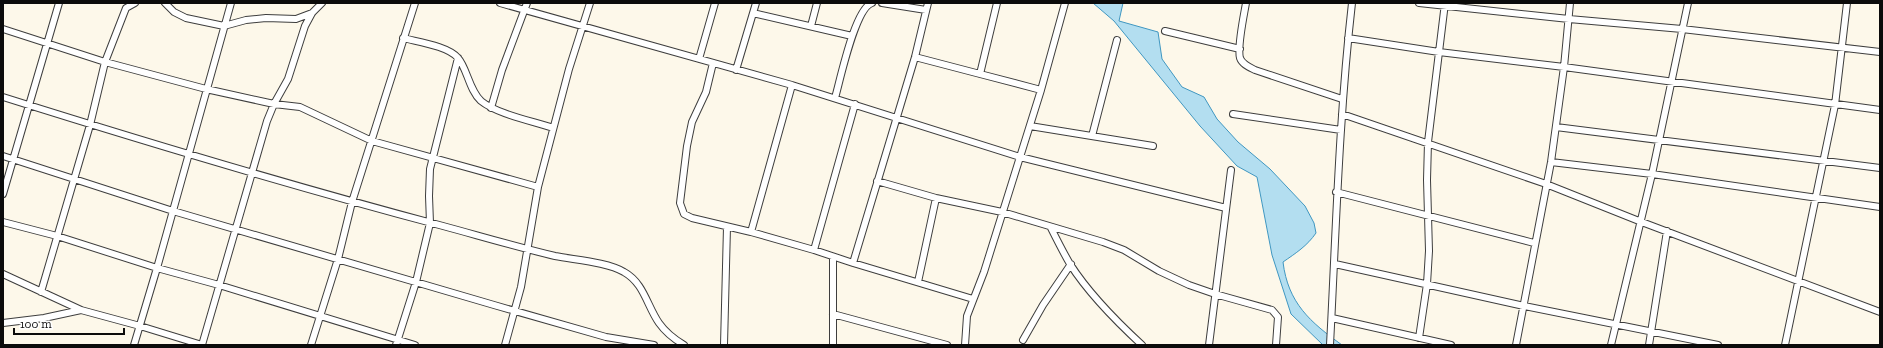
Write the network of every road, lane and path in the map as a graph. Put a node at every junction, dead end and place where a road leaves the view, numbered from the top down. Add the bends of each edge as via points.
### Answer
1 (59, 3) edge
2 (135, 3) edge
3 (231, 3) edge
4 (415, 3) edge
5 (500, 3) edge
6 (527, 3) edge
7 (590, 3) edge
8 (715, 3) edge
9 (756, 3) edge
10 (817, 3) edge
11 (872, 3) edge
12 (882, 3) edge
13 (928, 3) edge
14 (997, 3) edge
15 (1065, 3) edge
16 (1246, 3) edge
17 (1352, 3) edge
18 (1419, 3) edge
19 (1570, 3) edge
20 (1688, 3) edge
21 (1847, 3) edge
22 (167, 4) edge
23 (323, 4) edge
24 (1445, 4) edge
25 (525, 10) junction
26 (926, 10) junction
27 (312, 13) junction
28 (753, 13) junction
29 (1569, 19) junction
30 (224, 26) junction
31 (811, 26) junction
32 (583, 27) junction
33 (3, 29) edge
34 (1682, 29) junction
35 (1165, 31) dead end
36 (852, 36) junction
37 (404, 38) junction
38 (1348, 38) junction
39 (1117, 40) dead end
40 (47, 43) junction
41 (1842, 48) junction
42 (1240, 49) junction
43 (1439, 52) junction
44 (1880, 52) edge
45 (915, 57) junction
46 (458, 58) junction
47 (699, 59) junction
48 (105, 62) junction
49 (713, 63) junction
50 (1564, 67) junction
51 (736, 70) junction
52 (980, 74) junction
53 (1670, 82) junction
54 (792, 85) junction
55 (206, 89) junction
56 (1041, 90) junction
57 (3, 97) edge
58 (835, 98) junction
59 (1342, 98) junction
60 (274, 104) junction
61 (855, 104) junction
62 (28, 105) junction
63 (1835, 105) junction
64 (491, 108) junction
65 (1880, 110) edge
66 (1233, 114) dead end
67 (1342, 114) junction
68 (896, 117) junction
69 (90, 125) junction
70 (1030, 126) junction
71 (1556, 127) junction
72 (553, 128) junction
73 (1341, 130) junction
74 (1092, 136) junction
75 (1658, 140) junction
76 (372, 141) junction
77 (1428, 142) junction
78 (1153, 146) dead end
79 (189, 153) junction
80 (3, 156) edge
81 (1020, 157) junction
82 (433, 158) junction
83 (13, 159) junction
84 (1824, 160) junction
85 (1551, 162) junction
86 (1880, 168) edge
87 (1230, 170) dead end
88 (252, 172) junction
89 (1652, 174) junction
90 (74, 178) junction
91 (877, 181) junction
92 (1546, 184) junction
93 (538, 187) junction
94 (1336, 192) junction
95 (3, 194) edge
96 (936, 198) junction
97 (1816, 198) junction
98 (352, 202) junction
99 (1226, 208) junction
100 (1880, 208) edge
101 (173, 211) junction
102 (1002, 212) junction
103 (1428, 216) junction
104 (1639, 221) junction
105 (3, 222) edge
106 (430, 223) junction
107 (727, 227) junction
108 (1051, 228) junction
109 (236, 229) junction
110 (1666, 231) junction
111 (751, 232) junction
112 (57, 236) junction
113 (1534, 243) junction
114 (529, 249) junction
115 (814, 250) junction
116 (833, 257) junction
117 (338, 259) junction
118 (853, 264) junction
119 (1071, 264) junction
120 (1335, 264) junction
121 (158, 268) junction
122 (3, 274) edge
123 (1799, 281) junction
124 (416, 282) junction
125 (918, 282) junction
126 (1427, 284) junction
127 (219, 285) junction
128 (41, 292) junction
129 (1215, 294) junction
130 (973, 299) junction
131 (1524, 306) junction
132 (81, 310) junction
133 (515, 311) junction
134 (1880, 312) edge
135 (833, 314) junction
136 (319, 316) junction
137 (1332, 318) junction
138 (3, 323) edge
139 (1616, 323) junction
140 (140, 326) junction
141 (1651, 331) junction
142 (1419, 338) junction
143 (1023, 340) dead end
144 (397, 342) edge
145 (622, 343) edge
146 (134, 345) edge
147 (202, 345) edge
148 (311, 345) edge
149 (415, 345) edge
150 (505, 345) edge
151 (654, 345) edge
152 (684, 345) edge
153 (724, 345) edge
154 (834, 345) edge
155 (946, 345) edge
156 (965, 345) edge
157 (1142, 345) edge
158 (1208, 345) edge
159 (1276, 345) edge
160 (1330, 345) edge
161 (1451, 345) edge
162 (1516, 345) edge
163 (1611, 345) edge
164 (1649, 345) edge
165 (1718, 345) edge
166 (1785, 345) edge

1 - 40 street
2 - 48 street via 126,8
3 - 30 street
4 - 37 street
5 - 25 street
6 - 25 street
7 - 32 street
8 - 47 street
9 - 28 street
10 - 31 street
11 - 36 street via 864,8
12 - 26 street
13 - 26 street
14 - 52 street
15 - 56 street
16 - 42 street
17 - 38 street
18 - 24 street
19 - 29 street
20 - 34 street
21 - 41 street
22 - 30 street via 174,12 186,18
23 - 27 street
24 - 29 street
24 - 43 street
25 - 32 street
25 - 64 street via 502,70
26 - 45 street
27 - 30 street via 296,19 260,19
27 - 60 street via 302,32 288,79
28 - 31 street
28 - 51 street
29 - 34 street
29 - 50 street
30 - 55 street
31 - 36 street
32 - 47 street
32 - 72 street
33 - 40 street
34 - 41 street
34 - 53 street
35 - 42 street
36 - 58 street
37 - 46 street via 446,50
37 - 76 street
38 - 43 street
38 - 59 street
39 - 74 street
40 - 48 street
40 - 62 street
41 - 44 street
41 - 63 street
42 - 59 street via 1242,62 1254,70
43 - 50 street
43 - 77 street
45 - 52 street
45 - 68 street
46 - 64 street via 476,95
46 - 82 street
47 - 49 street
48 - 55 street
48 - 69 street
49 - 51 street
49 - 107 street via 706,92 690,131 680,203 682,212 688,217
50 - 53 street
50 - 71 street
51 - 54 street
52 - 56 street
53 - 63 street
53 - 75 street
54 - 58 street
54 - 111 street
55 - 60 street
55 - 79 street
56 - 70 street
57 - 62 street
58 - 61 street
59 - 67 street
60 - 76 street via 300,107
60 - 88 street
61 - 68 street
61 - 115 street
62 - 69 street
62 - 83 street
63 - 65 street
63 - 84 street
64 - 72 street
66 - 73 street
67 - 73 street
67 - 77 street
68 - 81 street
68 - 91 street
69 - 79 street
69 - 90 street
70 - 74 street
70 - 81 street
71 - 75 street
71 - 85 street
72 - 93 street
73 - 94 street
74 - 78 street
75 - 84 street
75 - 89 street
76 - 82 street
76 - 98 street
77 - 92 street
77 - 103 street
79 - 88 street
79 - 101 street
80 - 83 street
81 - 99 street
81 - 102 street
82 - 93 street
82 - 106 street via 429,196
83 - 90 street
83 - 95 street
84 - 86 street
84 - 97 street
85 - 89 street
85 - 92 street
87 - 99 street
88 - 98 street
88 - 109 street
89 - 97 street
89 - 104 street
90 - 101 street
90 - 112 street
91 - 96 street
91 - 118 street
92 - 104 street
92 - 113 street
93 - 114 street
94 - 103 street
94 - 120 street
96 - 102 street
96 - 125 street
97 - 100 street
97 - 123 street
98 - 106 street
98 - 117 street
99 - 129 street
101 - 109 street
101 - 121 street
102 - 108 street
102 - 130 street
103 - 113 street
103 - 126 street
104 - 110 street
104 - 139 street
105 - 112 street
106 - 114 street
106 - 124 street
107 - 111 street
107 - 153 street
108 - 119 street
108 - 129 street via 1124,250 1159,271
109 - 117 street
109 - 127 street
110 - 123 street
110 - 141 street
111 - 115 street
112 - 121 street
112 - 128 street
113 - 131 street
114 - 133 street
114 - 152 street via 626,273 643,291 659,323 669,335
115 - 116 street
116 - 118 street
116 - 135 street
117 - 124 street
117 - 136 street
118 - 125 street
119 - 143 street
119 - 157 street via 1107,310
120 - 126 street
120 - 137 street
121 - 127 street
121 - 140 street
122 - 128 street
123 - 134 street
123 - 166 street
124 - 133 street
124 - 144 street
125 - 130 street
126 - 131 street
126 - 142 street
127 - 136 street
127 - 147 street
128 - 132 street
129 - 158 street
129 - 159 street via 1275,312 1278,320
130 - 156 street via 967,316
131 - 139 street
131 - 162 street
132 - 138 street
132 - 140 street
133 - 145 street
133 - 150 street
135 - 154 street
135 - 155 street
136 - 144 street
136 - 148 street
137 - 142 street
137 - 160 street
139 - 141 street
139 - 163 street
140 - 146 street
140 - 147 street
141 - 164 street
141 - 165 street
142 - 161 street
144 - 149 street
145 - 151 street

